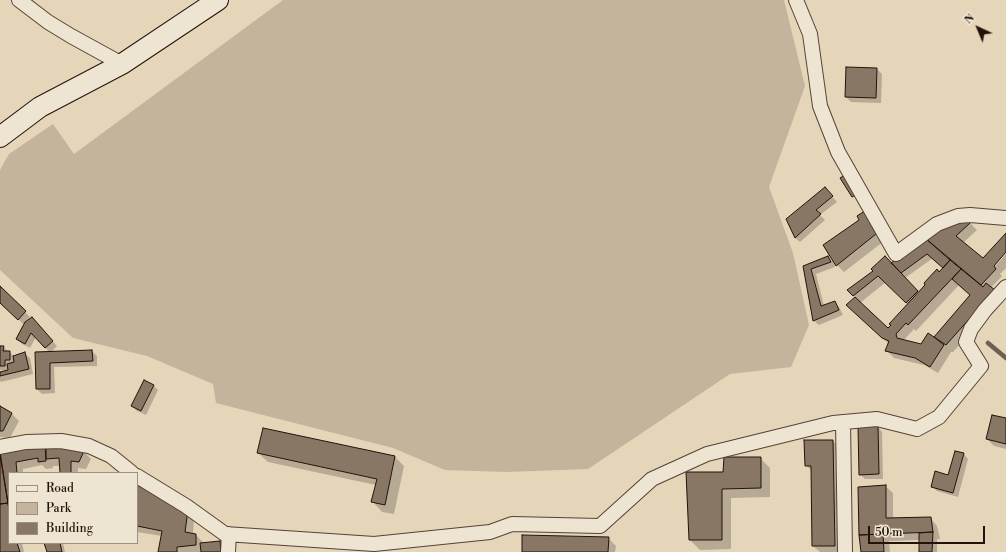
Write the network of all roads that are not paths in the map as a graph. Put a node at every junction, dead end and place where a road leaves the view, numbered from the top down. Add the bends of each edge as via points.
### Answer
1 (18, 0) edge
2 (218, 0) edge
3 (796, 0) edge
4 (122, 64) junction
5 (0, 137) edge
6 (1006, 218) edge
7 (1006, 287) edge
8 (843, 422) junction
9 (0, 447) edge
10 (131, 472) edge
11 (138, 477) edge
12 (229, 534) junction
13 (228, 552) edge
14 (845, 552) edge

1 - 4 street via 48,22
2 - 4 main road
3 - 6 street via 810,34 820,106 838,152 896,254 937,224 958,216
4 - 5 main road via 40,107
7 - 8 street via 971,329 966,342 981,366 939,417 916,429 877,419
8 - 12 street via 707,454 652,479 600,526 512,524 490,532 374,544
8 - 14 street
9 - 10 street via 26,442 61,441 89,446 110,456
11 - 12 street via 225,534
12 - 13 street

